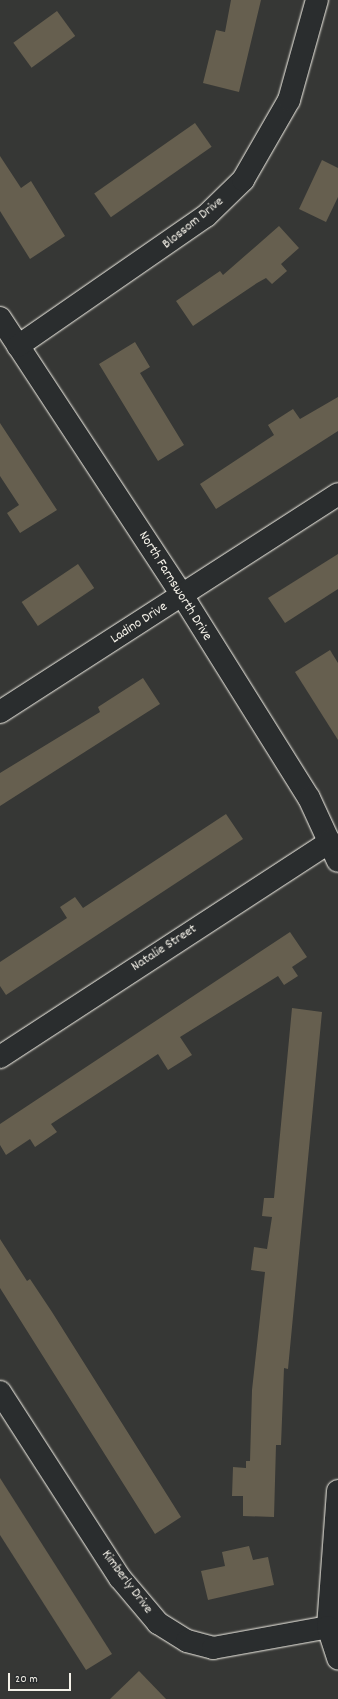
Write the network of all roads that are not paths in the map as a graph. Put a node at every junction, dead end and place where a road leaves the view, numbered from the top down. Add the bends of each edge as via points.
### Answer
1 (317, 0) edge
2 (0, 318) edge
3 (18, 346) junction
4 (338, 494) edge
5 (182, 595) junction
6 (0, 712) edge
7 (334, 852) edge
8 (0, 1057) edge
9 (0, 1392) edge
10 (338, 1491) edge
11 (328, 1627) junction
12 (338, 1658) edge

1 - 3 street, Blossom Drive via 289,100 243,180 206,216
2 - 3 street, North Farnsworth Drive
3 - 5 street, North Farnsworth Drive
4 - 5 street, Ladino Drive
5 - 6 street, Ladino Drive
5 - 7 street, North Farnsworth Drive via 309,798
7 - 8 street, Natalie Street
9 - 11 street, Kimberly Drive via 120,1578 158,1623 186,1641 213,1648
10 - 11 street
11 - 12 street

